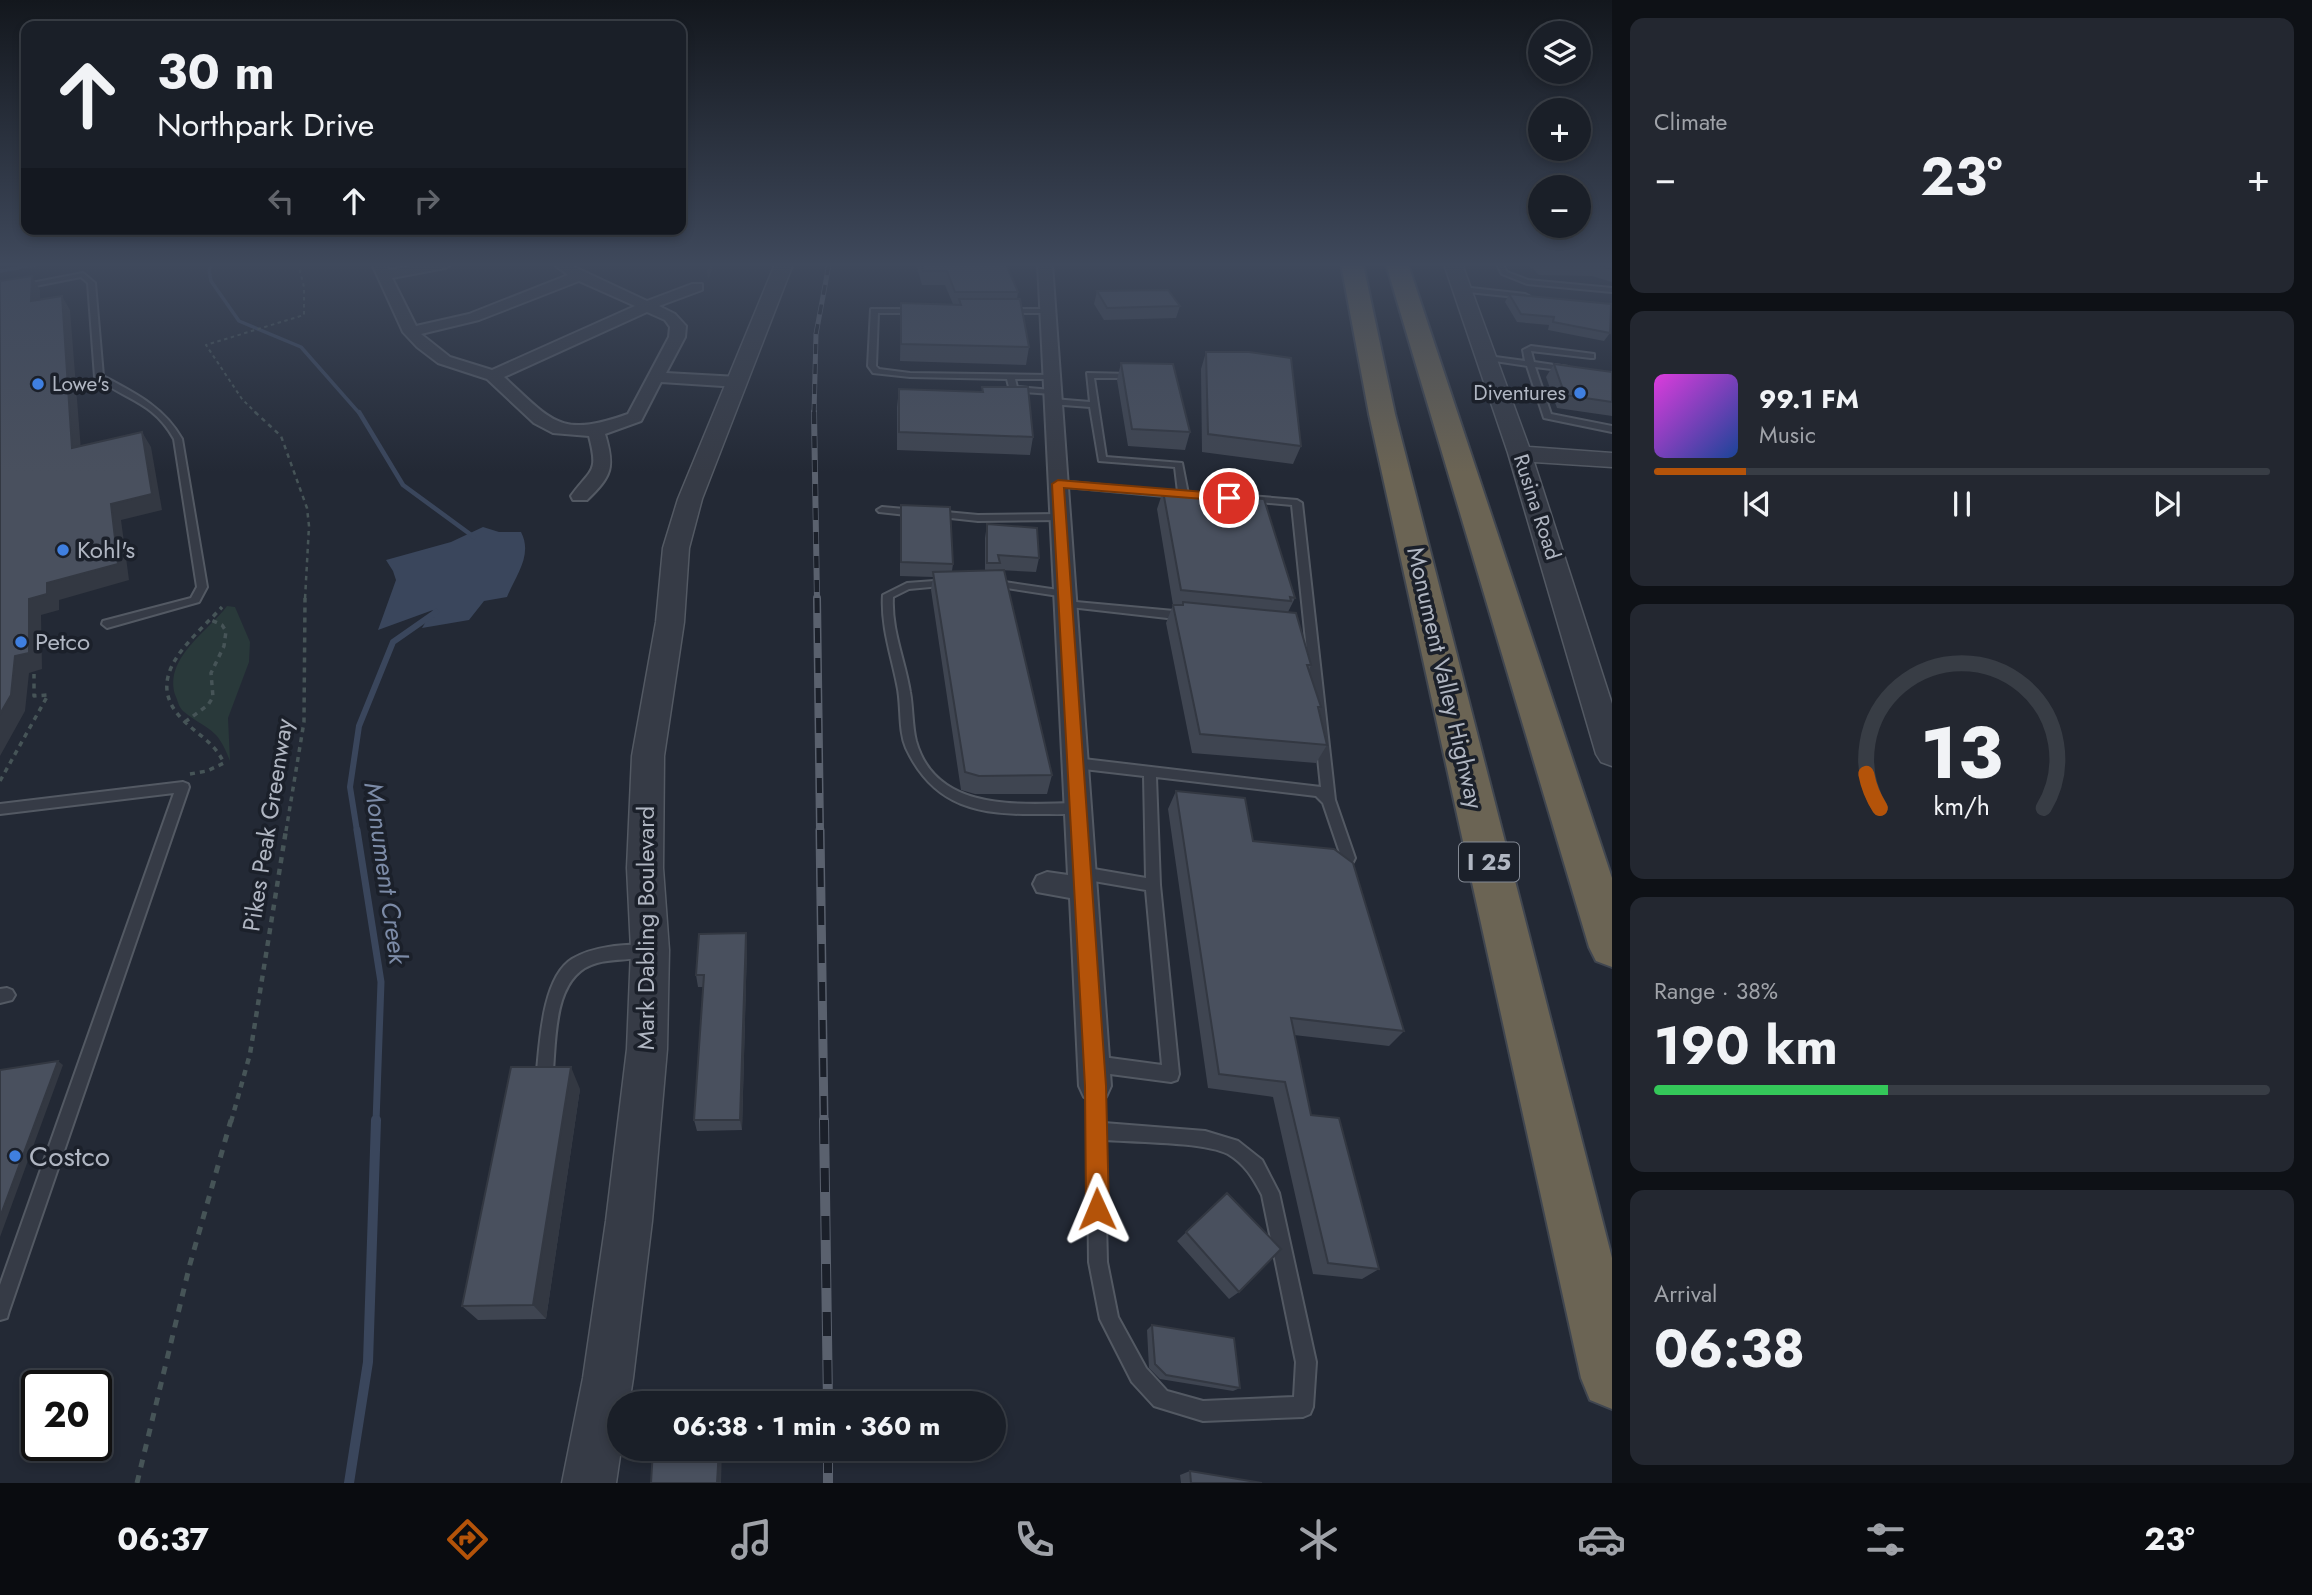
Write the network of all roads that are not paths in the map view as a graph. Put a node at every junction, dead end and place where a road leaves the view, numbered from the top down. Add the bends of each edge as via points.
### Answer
1 (95, 333) edge
2 (412, 333) edge
3 (588, 333) edge
4 (678, 333) edge
5 (757, 333) edge
6 (874, 333) edge
7 (1049, 333) edge
8 (1362, 333) edge
9 (1365, 333) edge
10 (1419, 333) edge
11 (1479, 333) edge
12 (1367, 346) junction
13 (1591, 356) dead end
14 (1488, 358) junction
15 (1530, 364) junction
16 (1577, 370) edge
17 (493, 376) junction
18 (658, 376) junction
19 (1010, 376) junction
20 (1146, 376) edge
21 (738, 382) junction
22 (1052, 390) junction
23 (1094, 405) junction
24 (1612, 429) edge
25 (596, 431) junction
26 (1520, 453) junction
27 (1612, 460) edge
28 (1058, 484) junction
29 (1183, 494) junction
30 (1196, 495) edge
31 (580, 496) dead end
32 (1234, 498) edge
33 (882, 510) dead end
34 (1060, 517) junction
35 (1065, 599) junction
36 (1202, 617) edge
37 (107, 624) dead end
38 (1297, 627) edge
39 (1311, 628) junction
40 (1612, 754) edge
41 (1075, 763) junction
42 (1150, 772) junction
43 (1329, 800) junction
44 (0, 808) edge
45 (1077, 808) junction
46 (1348, 858) edge
47 (1082, 881) junction
48 (1048, 884) dead end
49 (1153, 886) junction
50 (1612, 947) edge
51 (650, 950) junction
52 (545, 1071) edge
53 (1094, 1075) junction
54 (1096, 1131) junction
55 (0, 1311) edge
56 (1612, 1378) edge
57 (589, 1483) edge

1 - 37 lane via 99,377 154,407 170,422 178,439 202,587 195,600
2 - 17 street via 444,360
3 - 17 street
4 - 18 street
5 - 21 street, Mark Dabling Boulevard
6 - 19 lane via 876,372
7 - 22 street
8 - 12 highway
9 - 12 highway, Monument Valley Highway / I 25
10 - 50 highway
11 - 14 street, Rusina Road
12 - 56 highway, Monument Valley Highway / I 25
13 - 15 lane via 1531,348 1527,350
14 - 15 lane
14 - 26 street, Rusina Road
15 - 16 lane
15 - 24 lane via 1546,416
17 - 25 street via 549,425
18 - 21 street
18 - 25 street via 635,417
19 - 22 lane
19 - 22 lane via 1013,389
20 - 23 lane via 1090,375
21 - 51 street, Mark Dabling Boulevard via 676,548 670,622 648,756 645,868
22 - 23 lane
22 - 28 street
23 - 29 lane via 1102,459 1179,465
25 - 31 street via 605,463 600,477
26 - 27 street
26 - 40 street, Rusina Road
28 - 29 lane
28 - 34 street
29 - 30 lane
32 - 39 lane via 1297,503
33 - 34 lane via 978,518
34 - 35 street
35 - 36 lane
35 - 41 street
35 - 45 lane via 1019,584 907,586 888,595 886,611 911,746 930,778 966,803
38 - 39 lane
39 - 43 lane
41 - 42 lane
41 - 45 street
42 - 43 lane via 1319,791
42 - 49 lane
43 - 46 lane
44 - 55 lane via 183,787
45 - 47 street
47 - 48 street
47 - 49 lane
47 - 53 street
49 - 53 lane via 1171,1074
51 - 52 lane via 611,953 575,965 561,982 551,1016
51 - 57 street, Mark Dabling Boulevard via 647,1049 629,1221
53 - 54 lane
54 - 54 lane via 1098,1262 1109,1319 1139,1375 1161,1399 1203,1411 1303,1407 1306,1362 1270,1193 1256,1166 1232,1147 1205,1139

